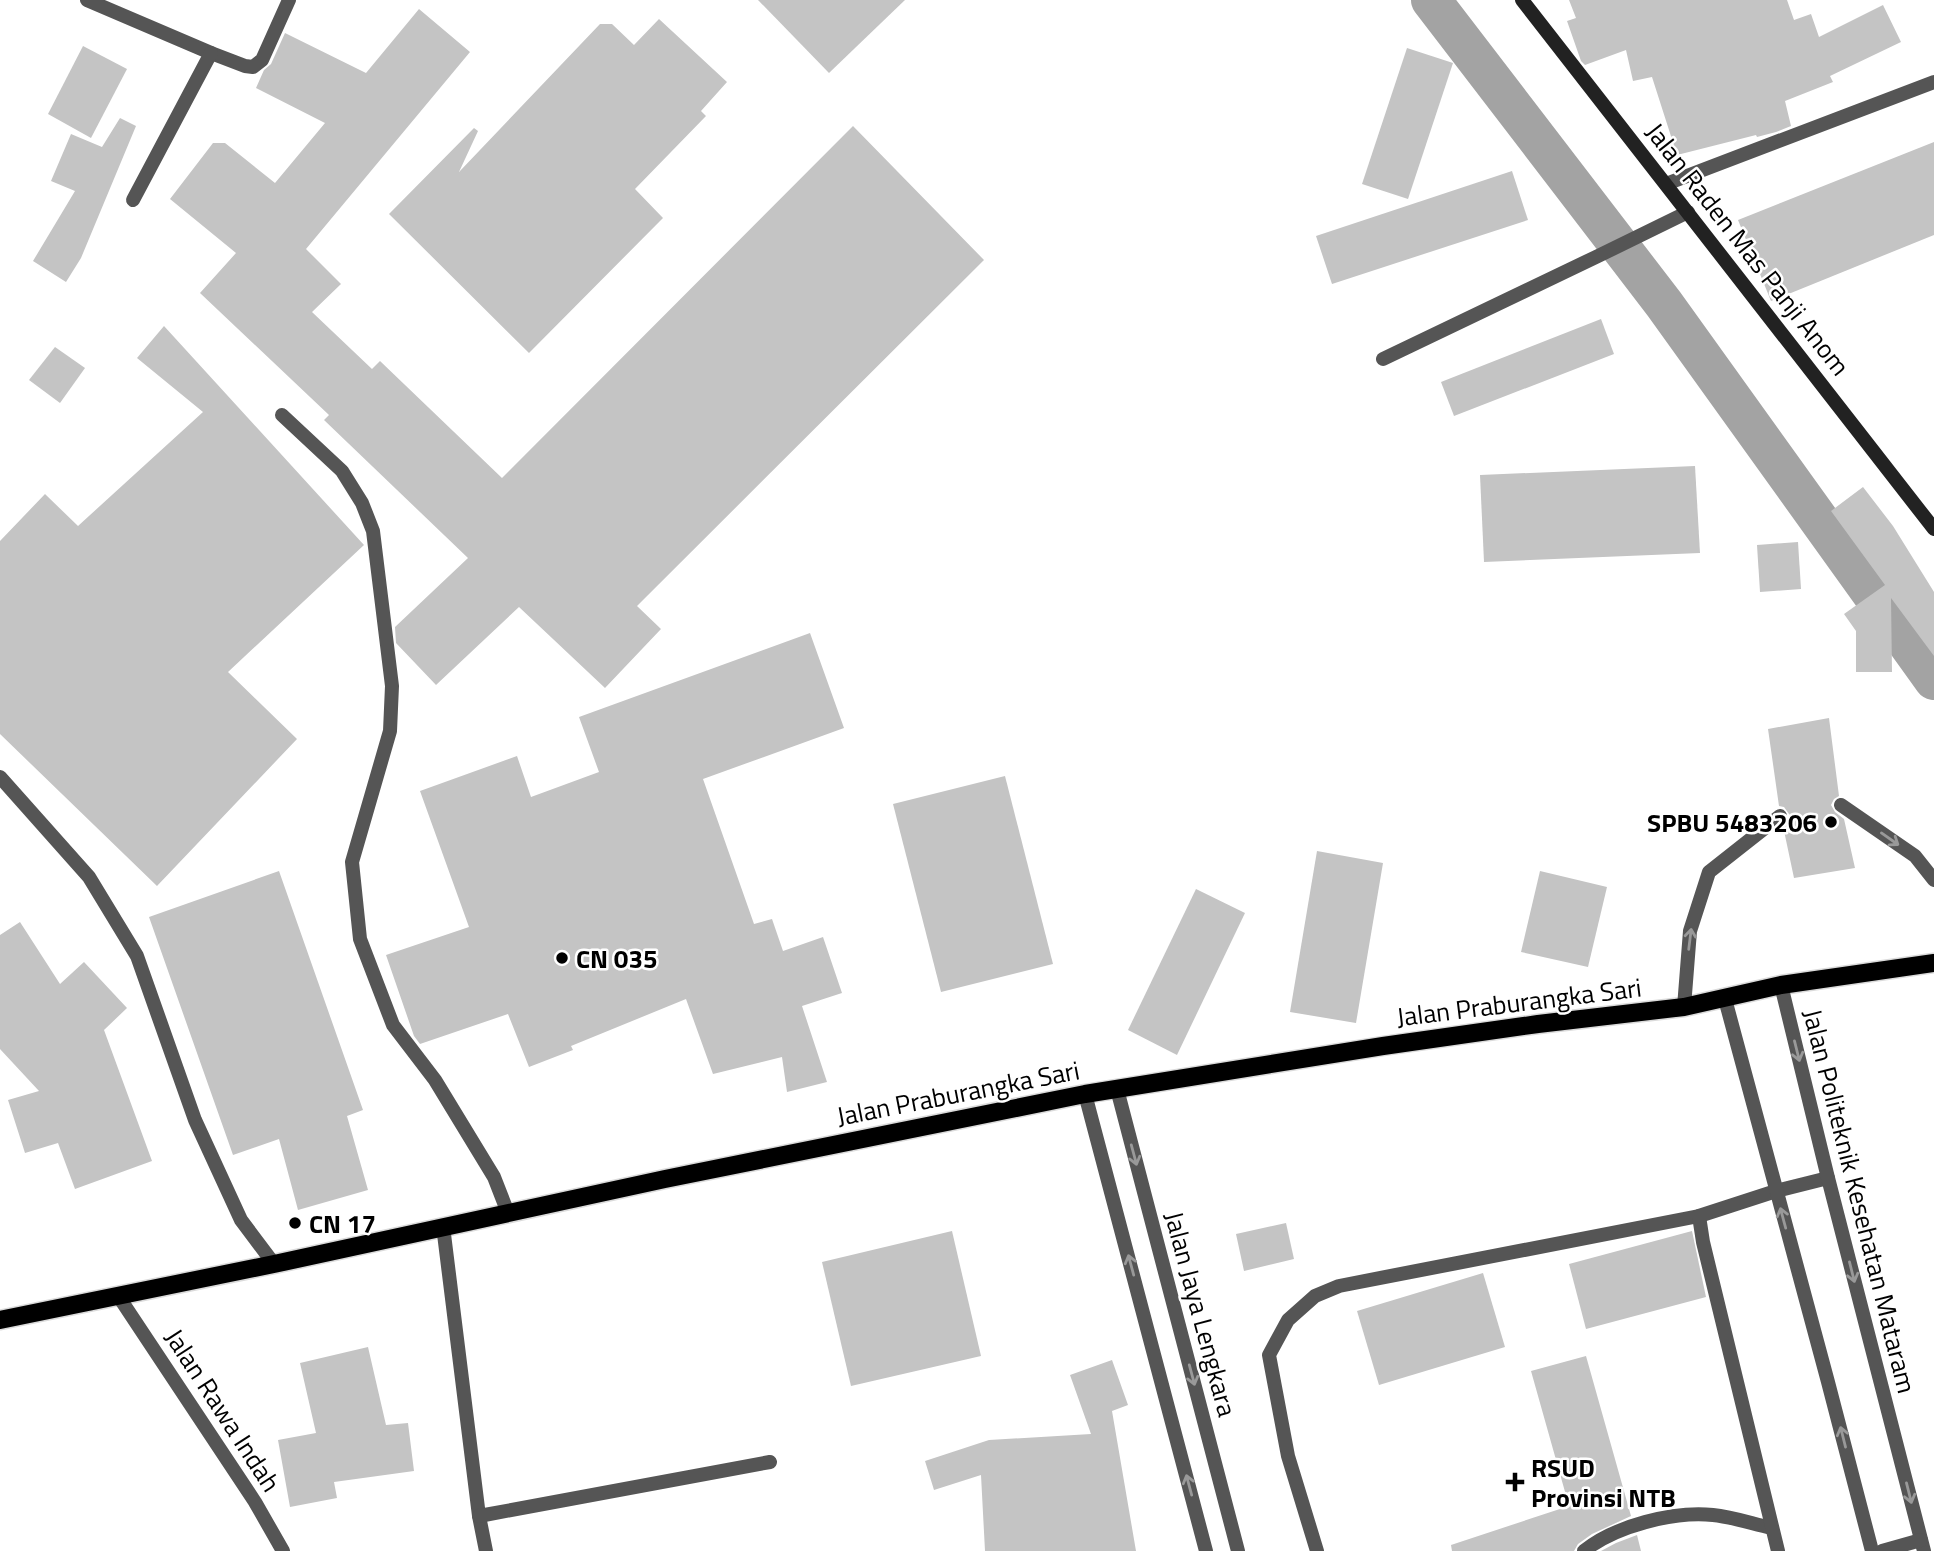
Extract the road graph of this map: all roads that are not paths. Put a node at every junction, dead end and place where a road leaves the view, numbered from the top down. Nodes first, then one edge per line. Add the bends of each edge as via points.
1 (87, 0) edge
2 (289, 0) edge
3 (1522, 0) edge
4 (211, 53) junction
5 (1934, 82) edge
6 (1666, 184) junction
7 (134, 200) dead end
8 (1688, 212) junction
9 (1382, 359) dead end
10 (282, 415) dead end
11 (1934, 529) edge
12 (0, 777) edge
13 (1841, 805) dead end
14 (1780, 816) dead end
15 (1934, 880) edge
16 (1934, 963) edge
17 (1781, 985) junction
18 (1725, 999) junction
19 (1684, 1007) junction
20 (1117, 1089) junction
21 (1086, 1094) junction
22 (1828, 1178) junction
23 (1776, 1191) junction
24 (508, 1213) junction
25 (1699, 1216) junction
26 (443, 1226) junction
27 (274, 1264) junction
28 (119, 1297) junction
29 (0, 1320) edge
30 (771, 1462) dead end
31 (479, 1516) junction
32 (1772, 1528) junction
33 (1922, 1545) edge
34 (283, 1551) edge
35 (486, 1551) edge
36 (1206, 1551) edge
37 (1238, 1551) edge
38 (1317, 1551) edge
39 (1584, 1551) edge
40 (1778, 1551) edge
41 (1872, 1551) edge
42 (1882, 1551) edge

1 - 4 street
2 - 4 street via 258,64 244,66
3 - 6 street, Jalan Raden Mas Panji Anom
4 - 7 street
5 - 6 street
6 - 8 street, Jalan Raden Mas Panji Anom
8 - 9 street
8 - 11 street, Jalan Raden Mas Panji Anom
10 - 24 street via 342,471 373,531 391,686 390,731 352,862 360,939 393,1026 435,1080 494,1177
12 - 27 street via 89,877 137,956 195,1120 240,1220
13 -> 15 street via 1915,856
19 -> 14 street via 1690,931 1709,872
16 - 17 main road, Jalan Praburangka Sari
17 - 18 main road, Jalan Praburangka Sari
17 -> 22 street, Jalan Politeknik Kesehatan Mataram
18 - 19 main road, Jalan Praburangka Sari
18 - 23 street
19 - 20 main road, Jalan Praburangka Sari via 1383,1046
20 - 21 main road, Jalan Praburangka Sari
20 -> 37 street, Jalan Jaya Lengkara
21 - 24 main road, Jalan Praburangka Sari
36 -> 21 street
22 - 23 street
22 -> 33 street, Jalan Politeknik Kesehatan Mataram
23 - 25 street
41 -> 23 street
24 - 26 main road, Jalan Praburangka Sari
25 - 32 street
25 - 38 street via 1339,1286 1315,1296 1288,1320 1269,1356 1288,1456
26 - 27 main road, Jalan Praburangka Sari
26 - 31 street
27 - 28 main road, Jalan Praburangka Sari
28 - 29 main road, Jalan Praburangka Sari
28 - 34 street, Jalan Rawa Indah
30 - 31 street
31 - 35 street
32 - 39 street via 1714,1515 1676,1515 1621,1530
32 - 40 street
33 - 42 street

